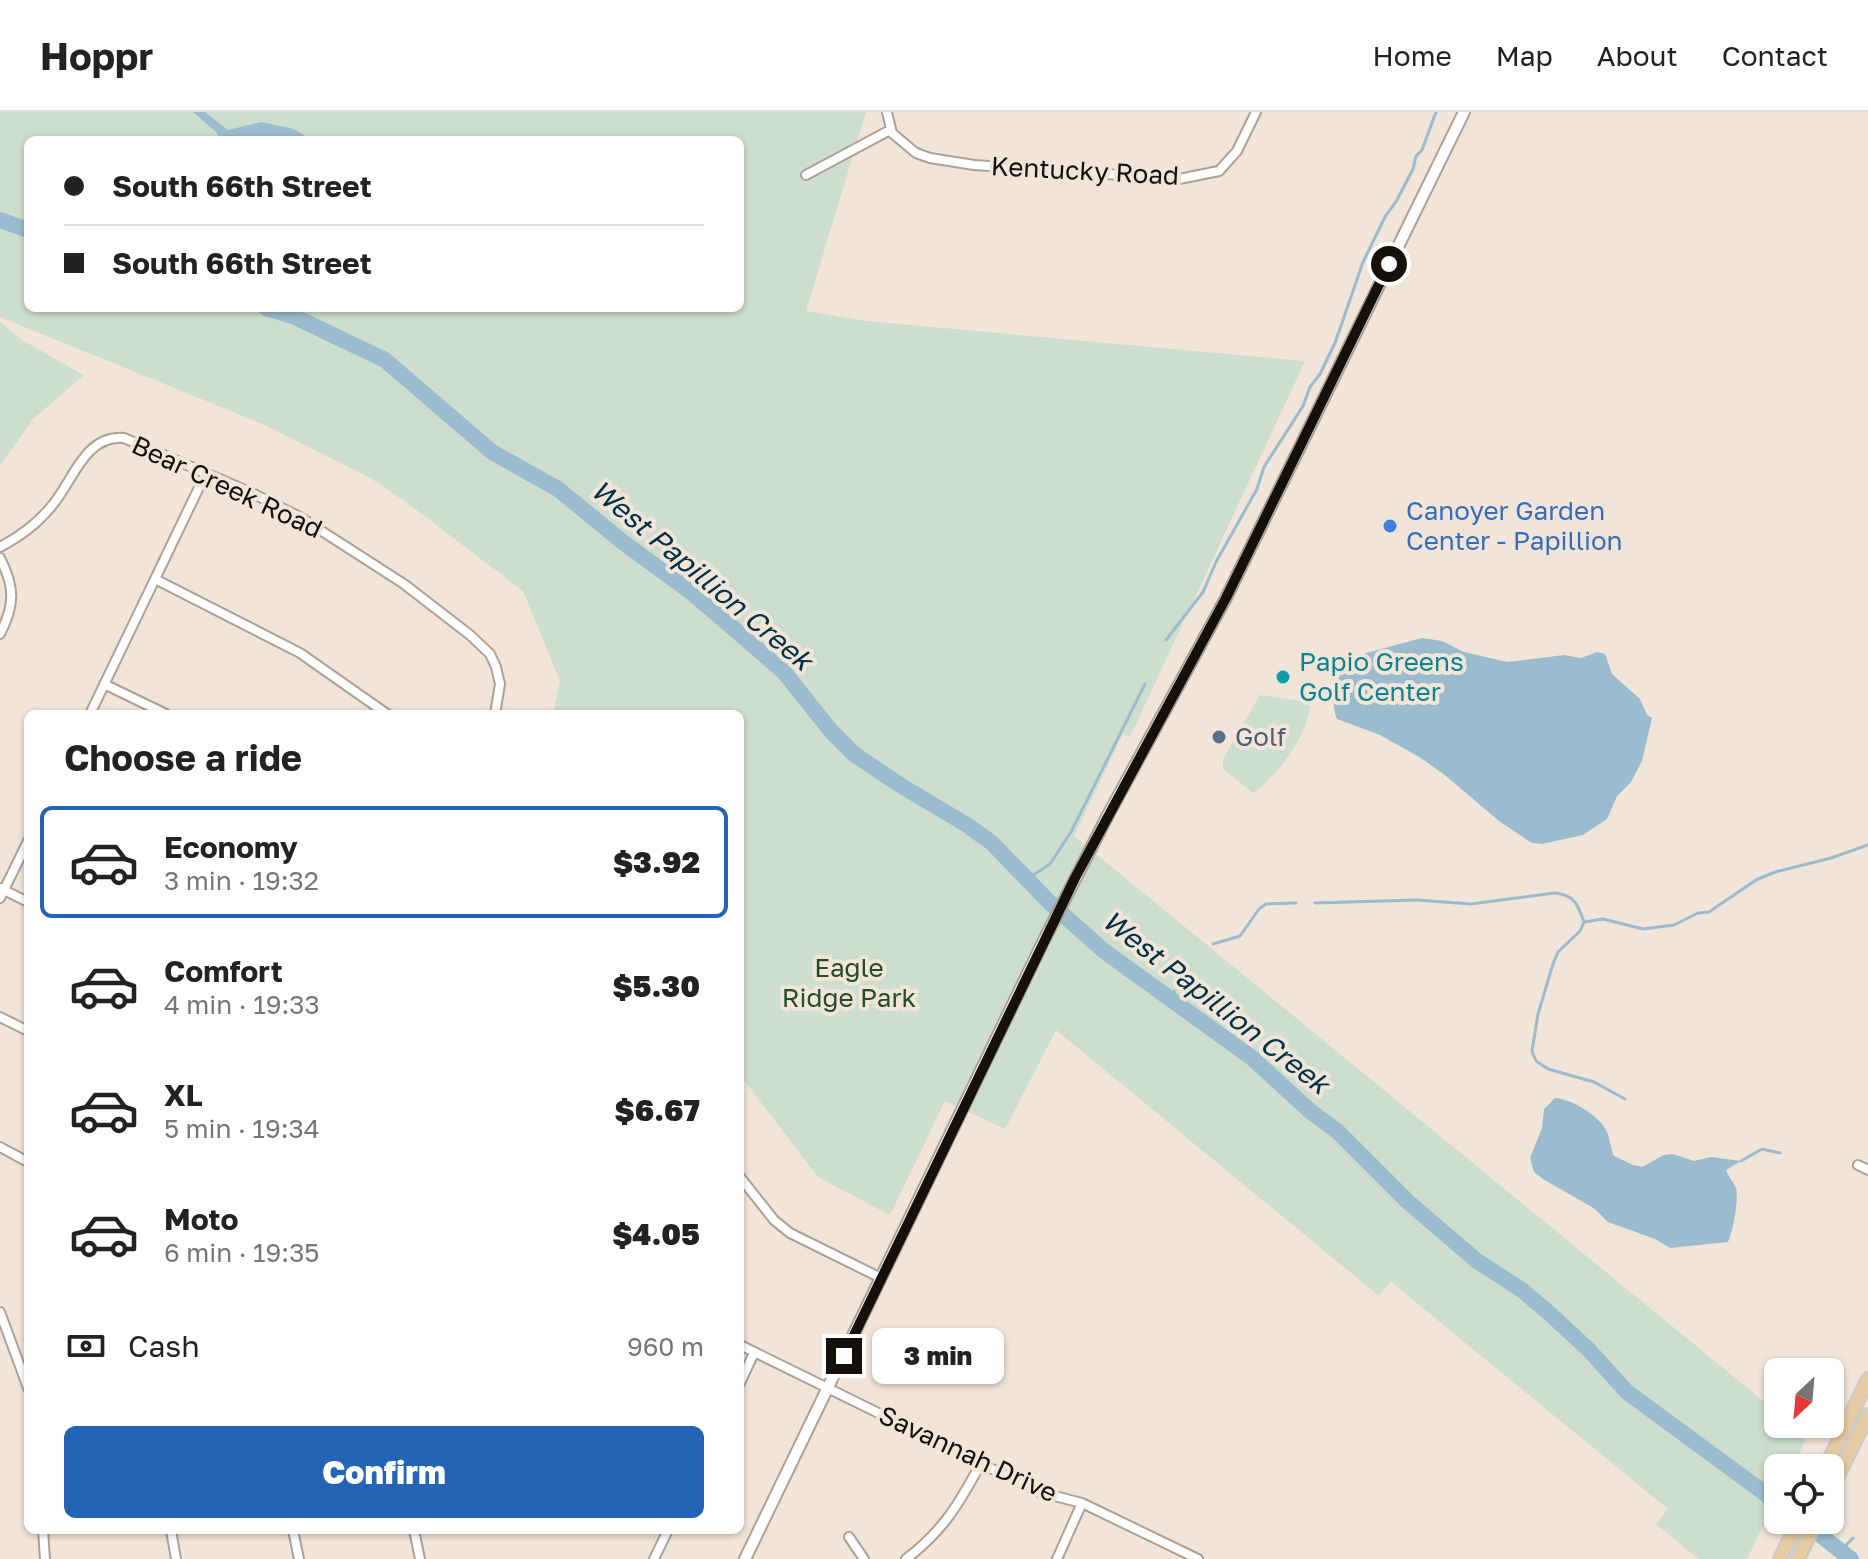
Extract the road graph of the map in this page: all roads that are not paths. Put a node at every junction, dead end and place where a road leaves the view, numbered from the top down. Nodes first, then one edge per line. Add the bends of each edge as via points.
1 (887, 112) edge
2 (1256, 112) edge
3 (1464, 112) edge
4 (890, 130) junction
5 (806, 175) dead end
6 (206, 473) junction
7 (0, 547) edge
8 (0, 558) edge
9 (155, 579) junction
10 (1, 632) edge
11 (104, 684) junction
12 (92, 710) edge
13 (158, 710) edge
14 (381, 710) edge
15 (496, 710) edge
16 (24, 849) edge
17 (1, 892) edge
18 (24, 901) edge
19 (0, 1017) edge
20 (24, 1029) edge
21 (0, 1147) edge
22 (24, 1160) edge
23 (1858, 1165) dead end
24 (1868, 1170) edge
25 (744, 1182) edge
26 (881, 1278) junction
27 (0, 1312) edge
28 (744, 1347) edge
29 (754, 1353) junction
30 (744, 1374) edge
31 (24, 1377) edge
32 (1868, 1379) edge
33 (828, 1389) junction
34 (1868, 1415) edge
35 (1832, 1454) edge
36 (981, 1463) junction
37 (1844, 1464) edge
38 (1082, 1503) junction
39 (43, 1534) edge
40 (172, 1534) edge
41 (294, 1534) edge
42 (415, 1534) edge
43 (666, 1534) edge
44 (1792, 1534) edge
45 (1810, 1534) edge
46 (849, 1537) dead end
47 (1183, 1556) edge
48 (45, 1559) edge
49 (176, 1559) edge
50 (299, 1559) edge
51 (420, 1559) edge
52 (654, 1559) edge
53 (745, 1559) edge
54 (864, 1559) edge
55 (906, 1559) edge
56 (1057, 1559) edge
57 (1198, 1559) edge
58 (1780, 1559) edge
59 (1798, 1559) edge

1 - 4 street
2 - 4 street, Kentucky Road via 1237,151 1219,171 1179,179 974,165 916,153
3 - 26 street via 1226,598 1075,878
4 - 5 street
6 - 7 street, Bear Creek Road via 124,438 104,439 90,450 52,507
6 - 9 street
6 - 15 street, Bear Creek Road via 300,517 355,550 470,635 496,667 500,684
8 - 10 street via 13,591
9 - 11 street
9 - 14 street via 300,653
11 - 12 street
11 - 13 street
16 - 17 street
17 - 18 street
19 - 20 street
21 - 22 street
23 - 24 street
25 - 26 street via 790,1233
26 - 33 street
27 - 31 street
28 - 29 street, Savannah Drive
29 - 30 street
29 - 33 street, Savannah Drive
32 - 35 main road
33 - 36 street, Savannah Drive
33 - 53 street
34 - 37 main road
36 - 38 street, Savannah Drive via 1039,1492
36 - 55 street via 949,1518
38 - 47 street, Savannah Drive
38 - 56 street
39 - 48 street
40 - 49 street
41 - 50 street
42 - 51 street
43 - 52 street
44 - 58 main road
45 - 59 main road
46 - 54 street
47 - 57 street, Savannah Drive

